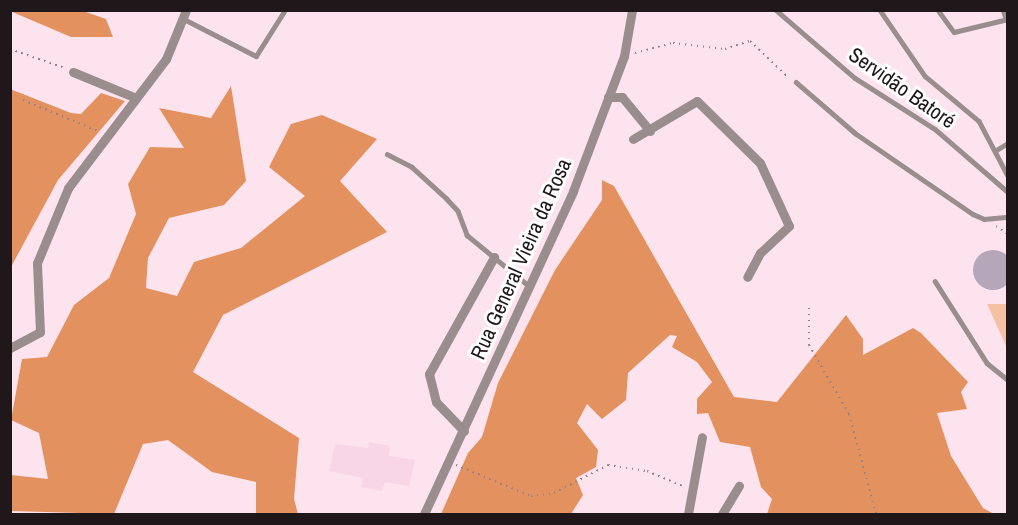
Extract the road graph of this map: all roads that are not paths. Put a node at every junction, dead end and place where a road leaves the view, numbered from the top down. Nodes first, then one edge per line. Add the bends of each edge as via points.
1 (285, 10) edge
2 (776, 10) edge
3 (880, 10) edge
4 (938, 10) edge
5 (1005, 10) edge
6 (633, 11) edge
7 (185, 15) edge
8 (1008, 19) edge
9 (73, 72) road end
10 (796, 82) road end
11 (608, 97) junction
12 (136, 98) junction
13 (650, 131) junction
14 (633, 139) dead end
15 (1008, 143) edge
16 (995, 151) junction
17 (387, 154) dead end
18 (1008, 176) edge
19 (1008, 192) edge
20 (1008, 217) edge
21 (494, 257) junction
22 (747, 277) dead end
23 (935, 281) dead end
24 (529, 286) junction
25 (10, 348) edge
26 (1008, 380) edge
27 (464, 431) junction
28 (702, 437) dead end
29 (739, 486) dead end
30 (424, 514) edge
31 (688, 514) edge
32 (722, 514) edge

1 - 7 lane via 256,56
2 - 19 lane, Servidão Batoré via 855,78 935,129
3 - 16 lane via 925,76 970,110
4 - 8 lane via 954,32
5 - 8 street
6 - 11 street, Rua General Vieira da Rosa via 624,56
7 - 12 street via 166,59
9 - 12 street
10 - 20 lane via 855,133 973,214 994,220
11 - 13 street via 622,98
11 - 24 street, Rua General Vieira da Rosa via 573,191
12 - 25 street via 72,182 42,244 37,263 40,332
13 - 14 street
13 - 22 street via 697,101 760,163 789,226 760,253
15 - 16 lane
16 - 18 lane
17 - 21 lane via 412,167 447,200 458,211 467,235
21 - 24 lane
21 - 27 street via 429,374 436,402
23 - 26 lane via 987,363
24 - 27 street, Rua General Vieira da Rosa
27 - 30 street, Rua General Vieira da Rosa
28 - 31 street via 696,492
29 - 32 street

